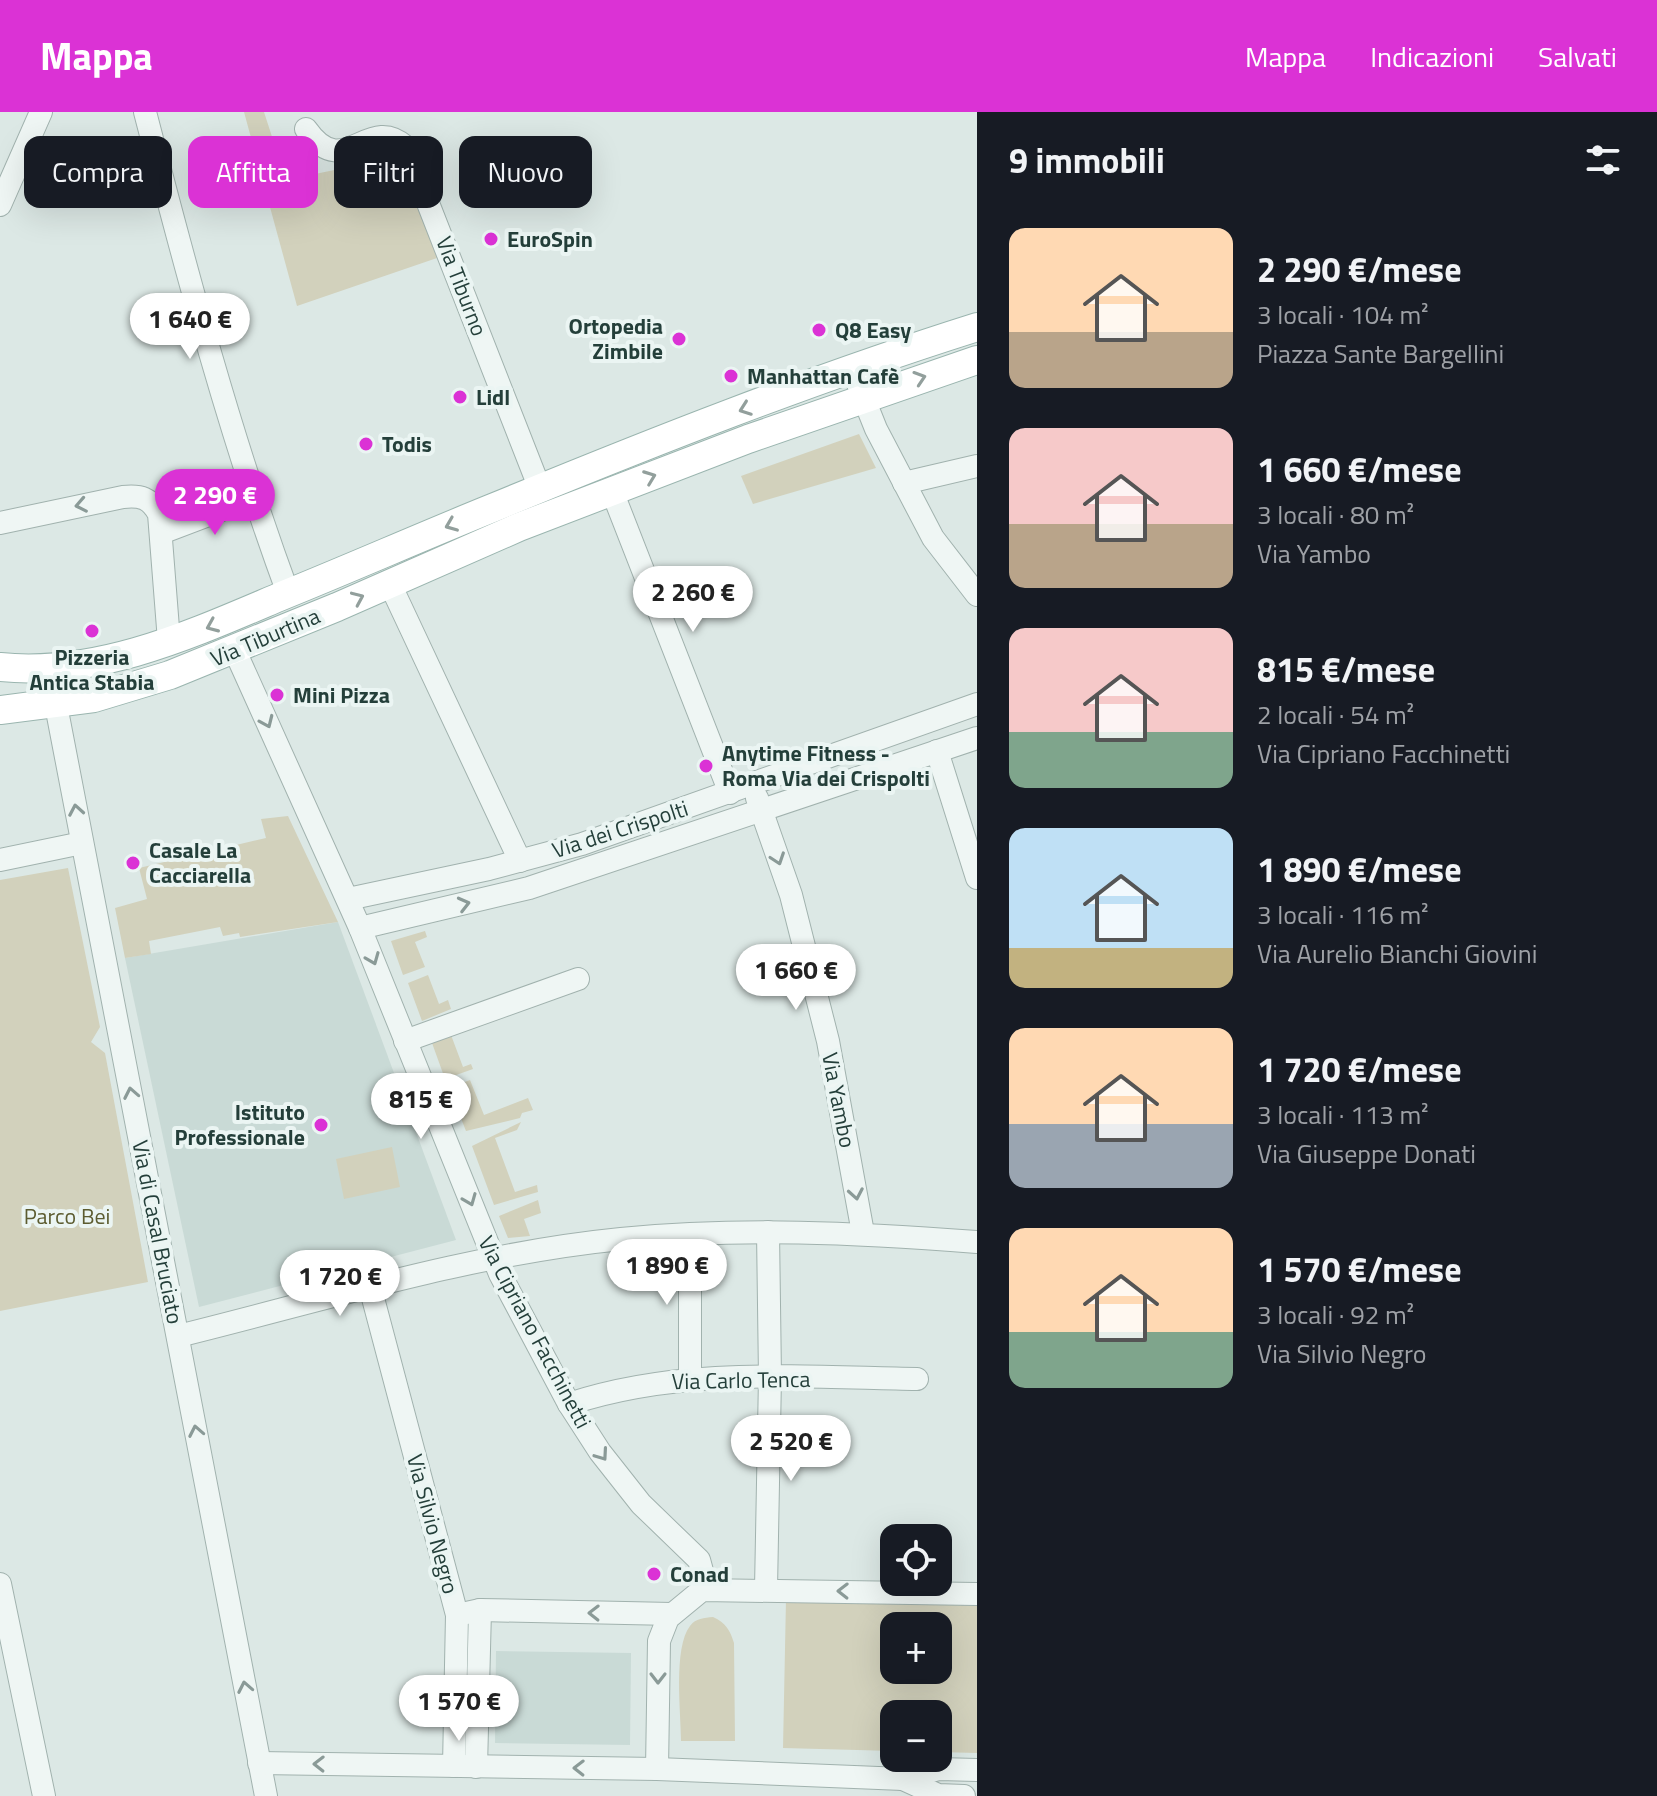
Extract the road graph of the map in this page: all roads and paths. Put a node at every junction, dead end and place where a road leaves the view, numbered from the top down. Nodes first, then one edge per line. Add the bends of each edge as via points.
1 (41, 112) edge
2 (145, 112) edge
3 (306, 129) dead end
4 (0, 205) edge
5 (977, 327) edge
6 (977, 360) edge
7 (852, 369) junction
8 (864, 397) junction
9 (977, 466) edge
10 (904, 483) junction
11 (540, 489) junction
12 (612, 491) junction
13 (253, 498) junction
14 (513, 514) junction
15 (0, 523) edge
16 (161, 533) junction
17 (390, 584) junction
18 (288, 593) junction
19 (977, 595) edge
20 (169, 641) junction
21 (235, 651) junction
22 (130, 653) junction
23 (0, 667) edge
24 (49, 669) junction
25 (138, 686) junction
26 (977, 704) edge
27 (56, 705) junction
28 (0, 710) edge
29 (977, 738) edge
30 (937, 751) junction
31 (753, 785) junction
32 (730, 793) junction
33 (762, 811) junction
34 (82, 843) junction
35 (0, 860) edge
36 (520, 861) junction
37 (977, 878) edge
38 (348, 899) junction
39 (360, 928) junction
40 (578, 979) dead end
41 (405, 1041) junction
42 (768, 1232) junction
43 (863, 1233) junction
44 (690, 1235) junction
45 (977, 1242) edge
46 (493, 1259) junction
47 (370, 1287) junction
48 (178, 1336) junction
49 (770, 1377) junction
50 (690, 1378) junction
51 (917, 1379) dead end
52 (569, 1404) junction
53 (0, 1584) edge
54 (766, 1589) junction
55 (702, 1590) junction
56 (977, 1594) edge
57 (480, 1610) junction
58 (672, 1614) junction
59 (457, 1615) junction
60 (259, 1763) junction
61 (465, 1766) junction
62 (657, 1769) junction
63 (977, 1770) edge
64 (902, 1787) edge
65 (44, 1796) edge
66 (266, 1796) edge
67 (964, 1796) edge

1 - 4 street
2 - 13 street
3 - 11 street, Via Tiburno via 332,151 381,135 406,147
5 - 7 main road, Via Tiburtina
8 -> 6 main road, Via Tiburtina
7 - 8 street
7 -> 11 main road, Via Tiburtina
8 - 10 street
12 -> 8 main road, Via Tiburtina
9 - 10 street
10 - 19 street via 938,546
11 - 14 main road, Via Tiburtina
12 - 14 main road, Via Tiburtina
12 - 32 street
13 - 16 street
13 - 18 street
14 - 17 main road, Via Tiburtina
14 -> 18 main road, Via Tiburtina
16 -> 15 street via 156,509 141,496
16 - 20 street
21 -> 17 main road, Via Tiburtina
17 - 36 street
18 -> 20 main road, Via Tiburtina
20 - 22 main road, Via Tiburtina
21 - 25 main road, Via Tiburtina
21 -> 38 street, Via Cipriano Facchinetti
22 - 24 main road, Via Tiburtina
22 - 25 street
23 - 24 main road, Via Tiburtina
24 - 27 street, Via di Casal Bruciato
25 - 27 main road, Via Tiburtina
26 - 31 street, Via dei Crispolti
27 - 28 main road, Via Tiburtina
34 -> 27 street, Via di Casal Bruciato
29 - 30 street, Via dei Crispolti
30 - 33 street, Via dei Crispolti
30 - 37 street
31 - 32 street, Via dei Crispolti
31 - 33 street, Via Yambo
32 - 36 street, Via dei Crispolti
39 -> 33 street, Via dei Crispolti via 529,888
33 -> 43 street, Via Yambo via 791,895 828,1041
34 - 35 street
48 -> 34 street, Via di Casal Bruciato
36 - 38 street, Via dei Crispolti
38 - 39 street, Via Cipriano Facchinetti
39 -> 41 street, Via Cipriano Facchinetti
40 - 41 street
41 -> 46 street, Via Cipriano Facchinetti
42 - 43 street
42 - 44 street
42 - 49 street
43 - 45 street
44 - 46 street via 620,1239
44 - 50 street
46 - 47 street
46 - 52 street, Via Cipriano Facchinetti
47 - 48 street
47 - 59 street, Via Silvio Negro
60 -> 48 street, Via di Casal Bruciato
49 - 50 street, Via Carlo Tenca
49 - 51 street, Via Carlo Tenca
49 - 54 street
50 - 52 street, Via Carlo Tenca via 633,1386
52 -> 55 street, Via Cipriano Facchinetti via 623,1483 699,1560
53 - 65 street
54 - 55 street
56 -> 54 street
55 - 58 street
58 -> 57 street
57 - 59 street
57 - 61 street, Via Silvio Negro
58 -> 62 street via 662,1628 658,1652
59 - 61 street, Via Silvio Negro
61 -> 60 street
60 - 66 street, Via di Casal Bruciato
62 -> 61 street
62 - 64 street
63 - 64 street via 939,1769
64 - 67 street

